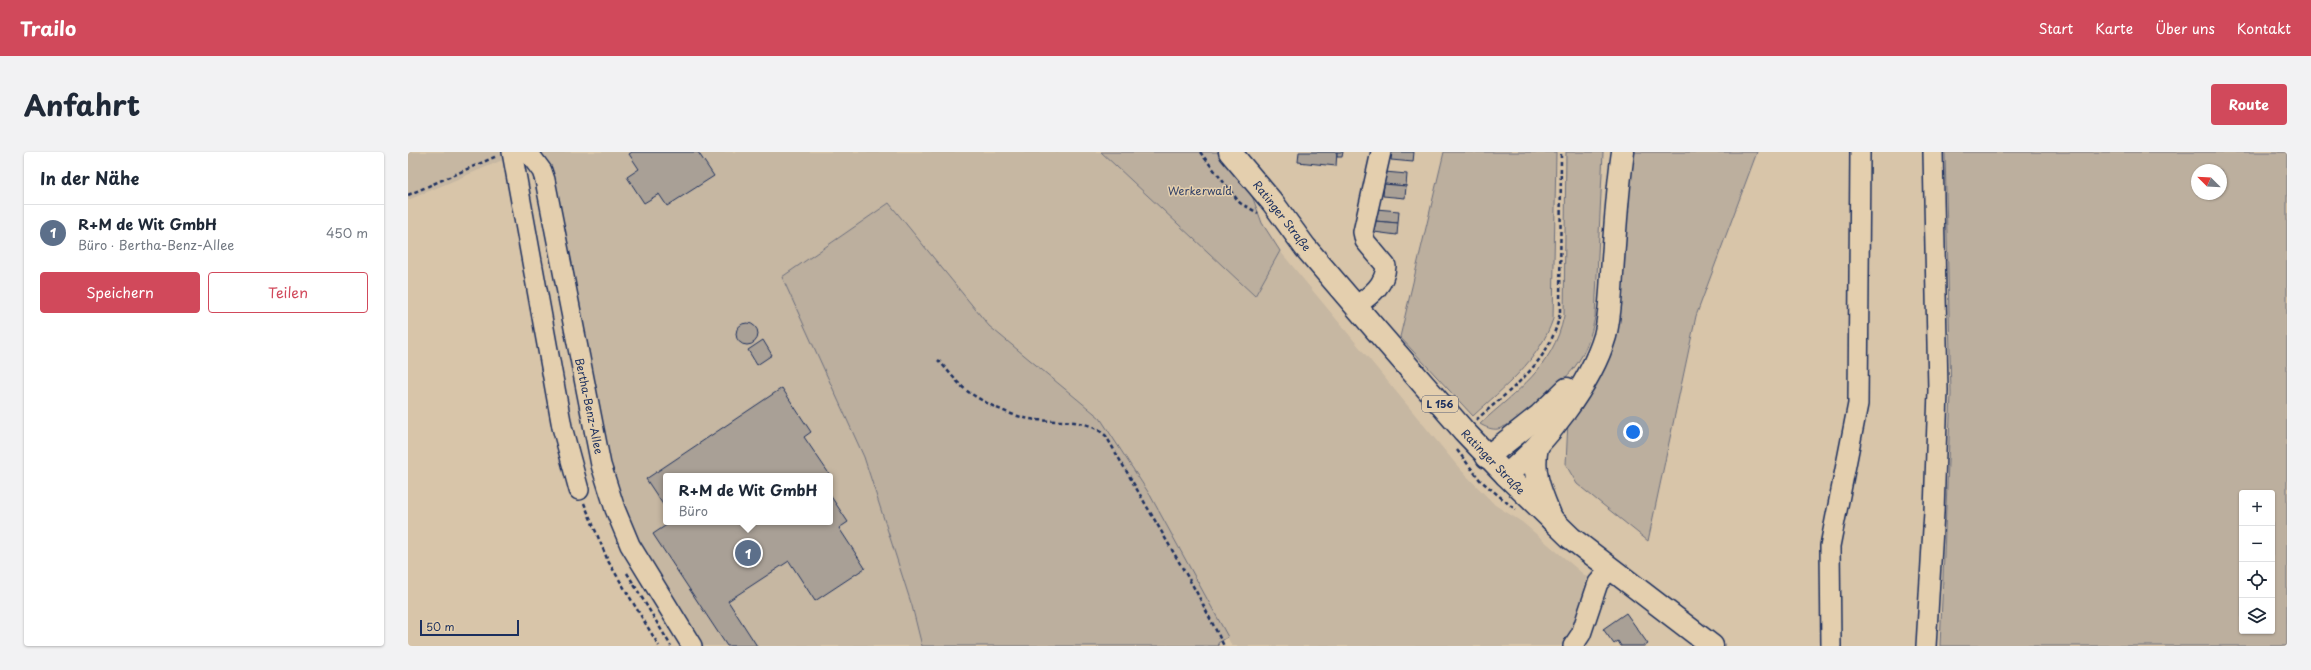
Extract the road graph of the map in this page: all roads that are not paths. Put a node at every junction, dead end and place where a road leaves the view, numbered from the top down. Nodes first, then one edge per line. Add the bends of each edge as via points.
1 (528, 152) edge
2 (1230, 152) edge
3 (1381, 152) edge
4 (1615, 152) edge
5 (1623, 152) edge
6 (1860, 152) edge
7 (1933, 152) edge
8 (506, 154) edge
9 (1356, 306) junction
10 (1537, 447) junction
11 (1488, 456) junction
12 (1506, 476) junction
13 (579, 490) road end
14 (1552, 520) junction
15 (1604, 575) junction
16 (692, 646) edge
17 (1572, 646) edge
18 (1712, 646) edge
19 (1831, 646) edge
20 (1926, 646) edge

1 - 16 street, Bertha-Benz-Allee via 545,180 592,430 615,509 644,570
2 - 9 main road, Ratinger Straße / L 156 via 1273,203 1305,247
3 - 9 street via 1363,232 1365,241 1386,266 1385,274 1372,294
4 - 11 main road via 1601,319 1591,355 1580,374 1561,396
5 - 10 main road via 1605,335 1597,359 1583,385
6 - 19 street via 1858,404 1830,546
7 - 20 street via 1938,390
8 - 13 street via 562,427
9 - 11 main road, Ratinger Straße / L 156
10 - 12 main road
10 - 14 main road via 1535,478
11 - 12 main road, Ratinger Straße / L 156
12 - 14 main road, Ratinger Straße / L 156
14 - 15 main road, Ratinger Straße / L 156
15 - 17 street via 1581,634
15 - 18 main road, Ratinger Straße / L 156

